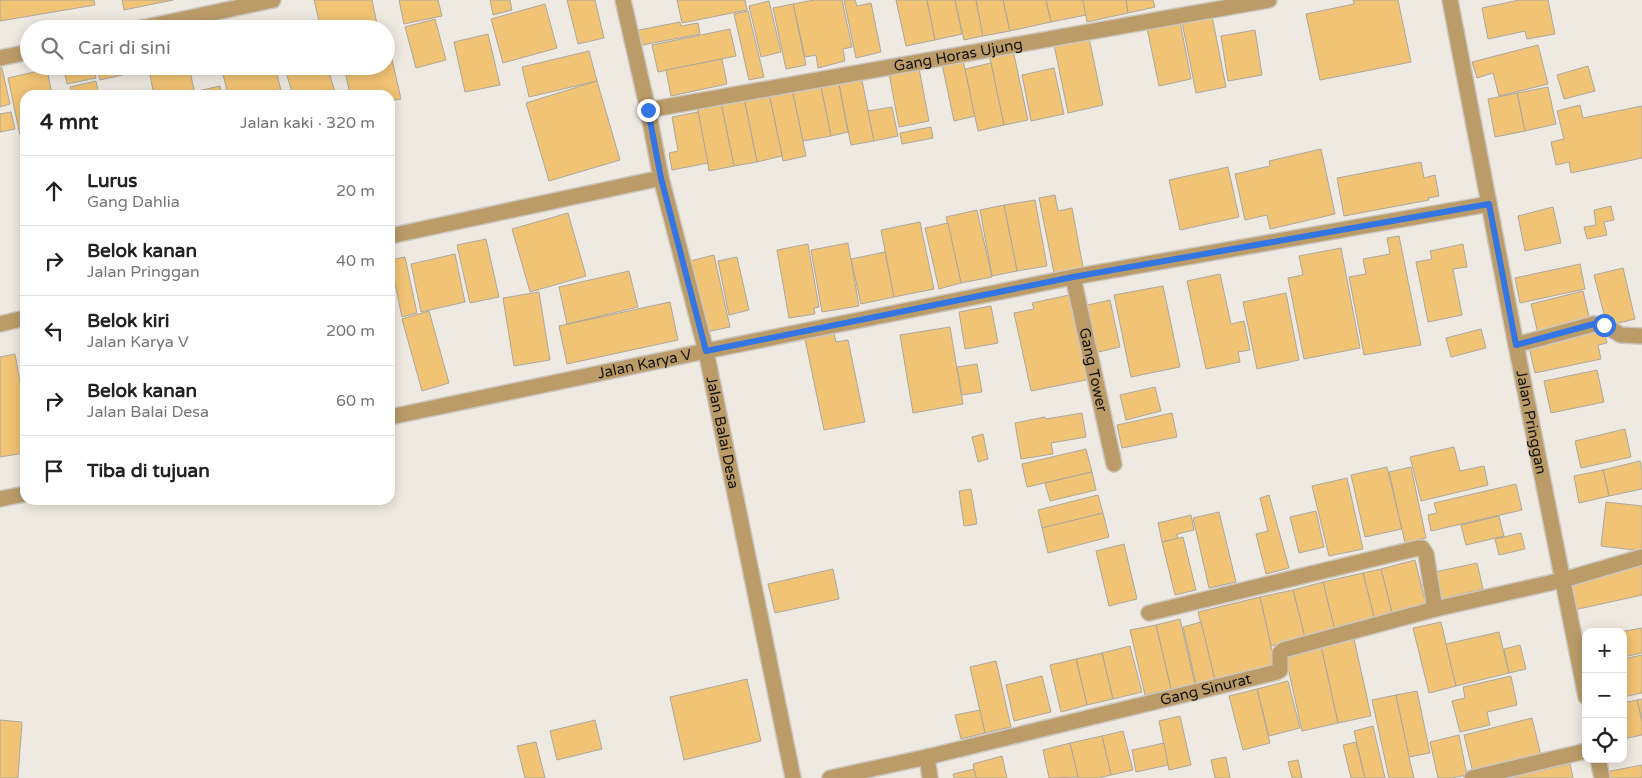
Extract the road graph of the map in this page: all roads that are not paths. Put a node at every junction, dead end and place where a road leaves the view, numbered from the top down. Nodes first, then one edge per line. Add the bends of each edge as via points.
1 (273, 0) edge
2 (623, 0) edge
3 (1268, 0) edge
4 (1450, 0) edge
5 (179, 20) edge
6 (20, 54) edge
7 (0, 58) edge
8 (648, 110) junction
9 (661, 178) junction
10 (1489, 204) junction
11 (395, 235) edge
12 (1073, 277) junction
13 (20, 319) edge
14 (0, 324) edge
15 (1642, 336) edge
16 (1516, 345) junction
17 (706, 351) junction
18 (395, 416) edge
19 (1114, 464) dead end
20 (20, 495) edge
21 (0, 499) edge
22 (1642, 557) edge
23 (1563, 580) junction
24 (1435, 609) junction
25 (1149, 613) dead end
26 (1582, 676) edge
27 (1582, 752) edge
28 (927, 757) junction
29 (1599, 763) edge
30 (793, 778) edge
31 (830, 778) edge
32 (930, 778) edge
33 (1472, 778) edge
34 (1602, 778) edge

1 - 5 street
2 - 8 street, Jalan Balai Desa
3 - 8 street, Gang Horas Ujung
4 - 10 street, Jalan Pringgan
6 - 7 street
8 - 9 street, Jalan Balai Desa
9 - 11 street
9 - 17 street, Jalan Balai Desa
10 - 12 street, Jalan Karya V
10 - 16 street, Jalan Pringgan
12 - 17 street, Jalan Karya V
12 - 19 street, Gang Tower
13 - 14 street
15 - 16 street via 1621,335 1604,325 1594,324
16 - 23 street, Jalan Pringgan
17 - 18 street, Jalan Karya V
17 - 30 street, Jalan Balai Desa
20 - 21 street
22 - 23 street, Gang Sinurat
23 - 24 street, Gang Sinurat
23 - 26 street, Jalan Pringgan
24 - 25 street via 1426,554 1418,548
24 - 28 street, Gang Sinurat via 1283,650 1277,672
27 - 33 street
28 - 31 street, Gang Sinurat
28 - 32 street
29 - 34 street

